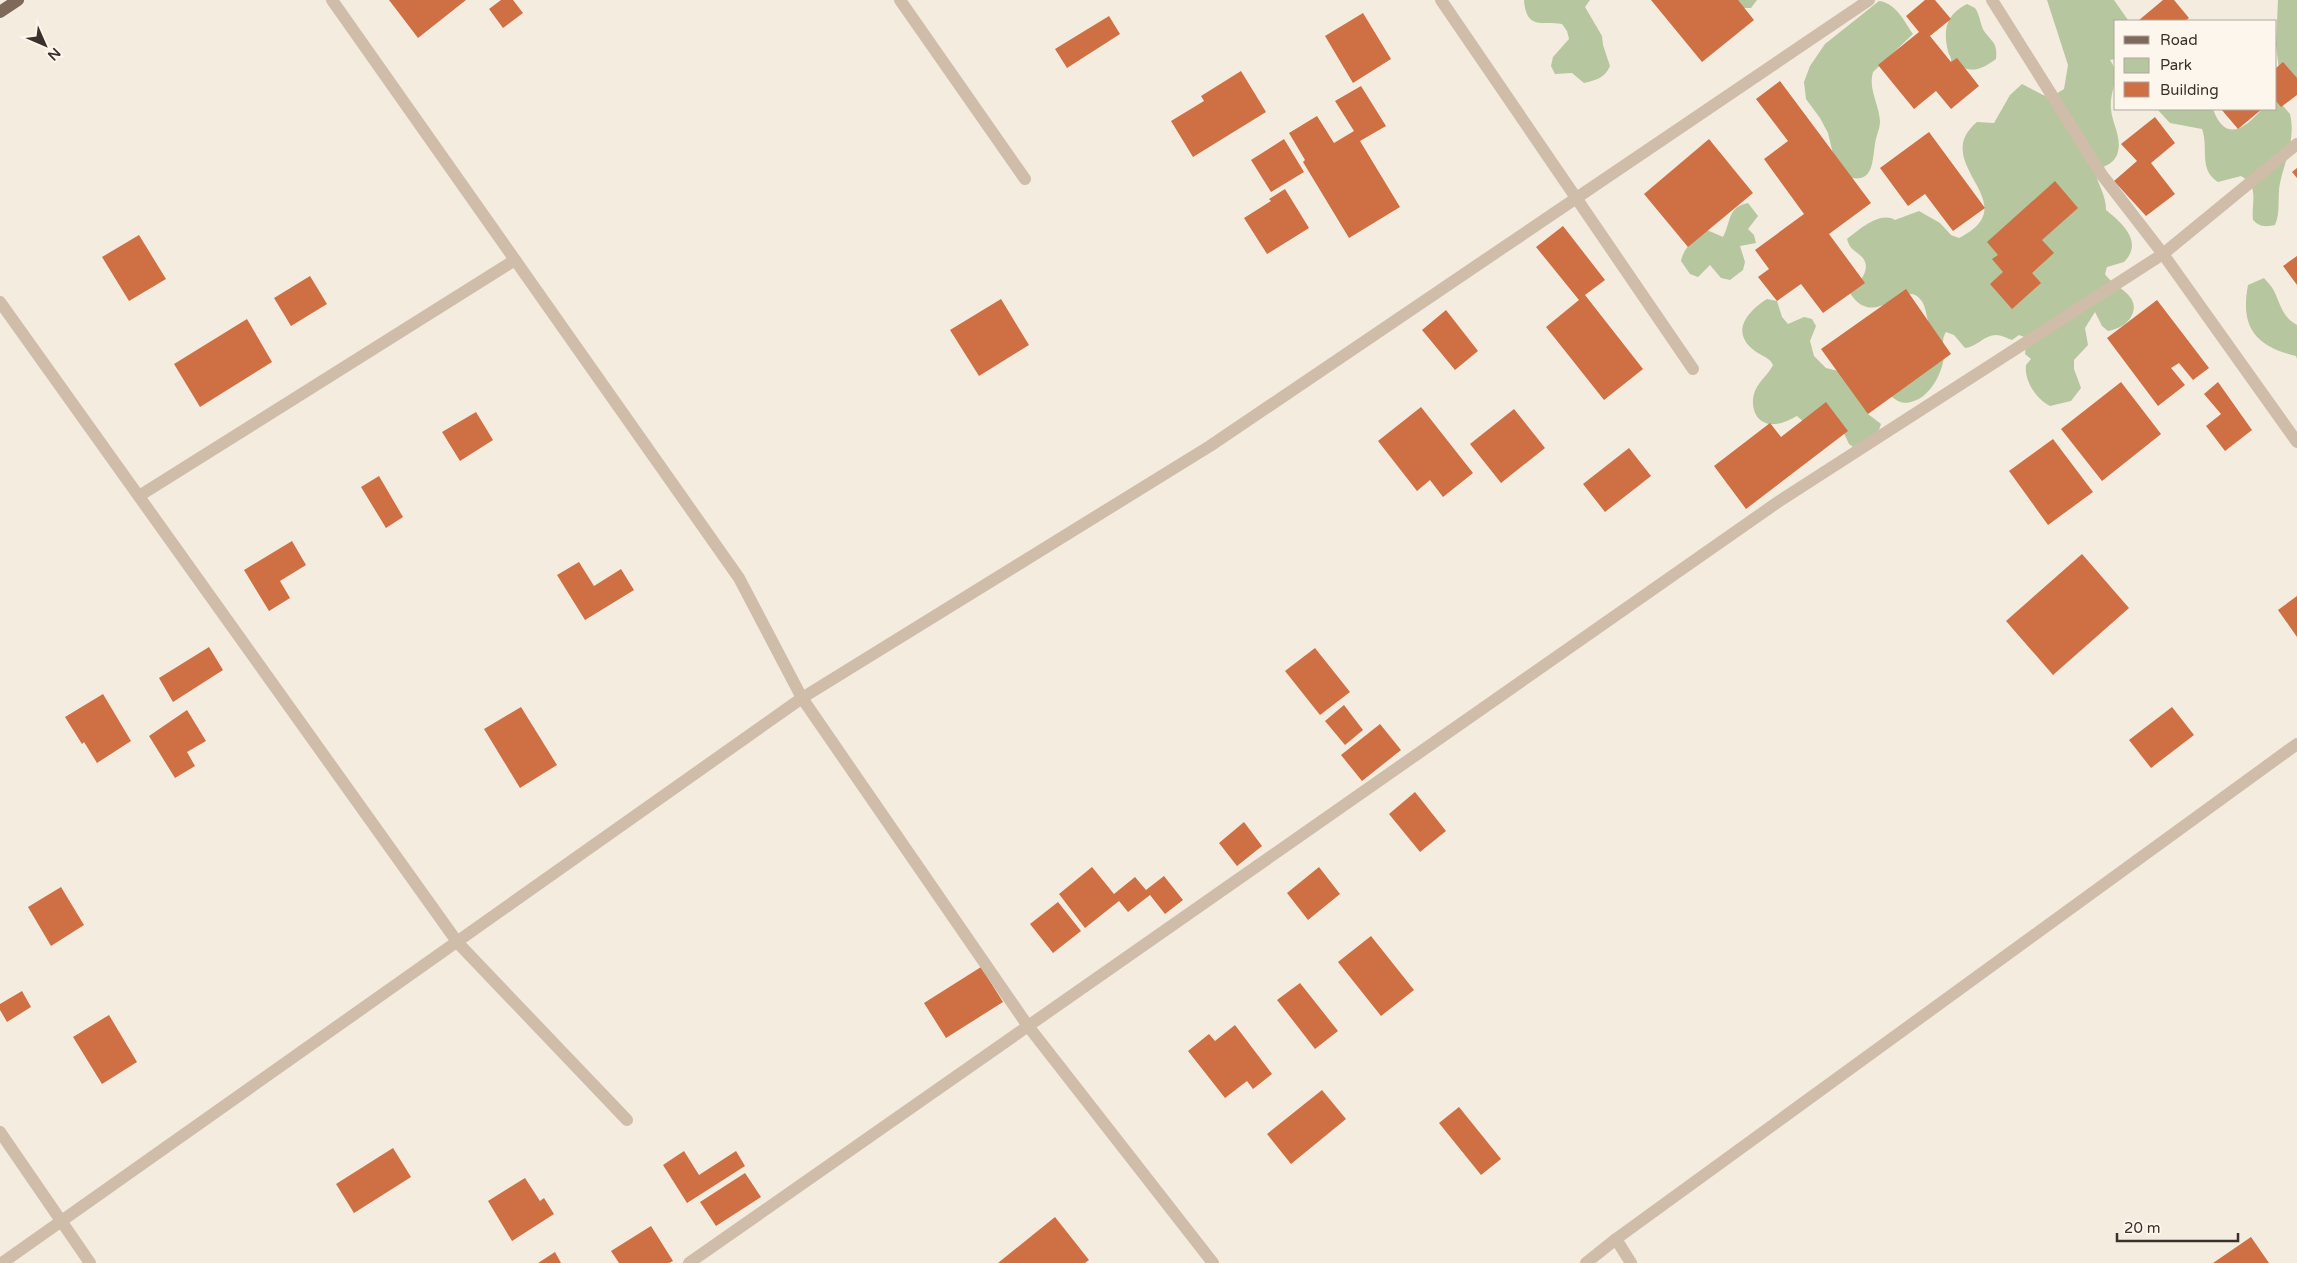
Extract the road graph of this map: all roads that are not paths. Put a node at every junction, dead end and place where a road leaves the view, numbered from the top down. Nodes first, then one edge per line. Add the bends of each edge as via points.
1 (18, 0) edge
2 (332, 0) edge
3 (900, 0) edge
4 (1441, 0) edge
5 (1869, 0) edge
6 (1992, 0) edge
7 (0, 12) edge
8 (2297, 144) edge
9 (1025, 179) dead end
10 (1575, 198) junction
11 (2163, 254) junction
12 (515, 260) junction
13 (0, 302) edge
14 (1693, 369) dead end
15 (2297, 442) edge
16 (140, 496) junction
17 (802, 698) junction
18 (2297, 744) edge
19 (458, 943) junction
20 (1028, 1026) junction
21 (627, 1120) dead end
22 (0, 1132) edge
23 (62, 1222) junction
24 (1616, 1239) junction
25 (2, 1263) edge
26 (90, 1263) edge
27 (689, 1263) edge
28 (1213, 1263) edge
29 (1586, 1263) edge
30 (1632, 1263) edge

1 - 7 main road
2 - 12 street
3 - 9 street
4 - 10 street
5 - 10 street
6 - 11 street via 2102,175
8 - 11 street
10 - 14 street
10 - 17 street via 1210,446
11 - 15 street
11 - 20 street via 1778,502
12 - 16 street
12 - 17 street via 739,578
13 - 16 street
16 - 19 street
17 - 19 street
17 - 20 street
18 - 24 street
19 - 21 street
19 - 23 street
20 - 27 street
20 - 28 street
22 - 23 street
23 - 25 street
23 - 26 street
24 - 29 street
24 - 30 street

